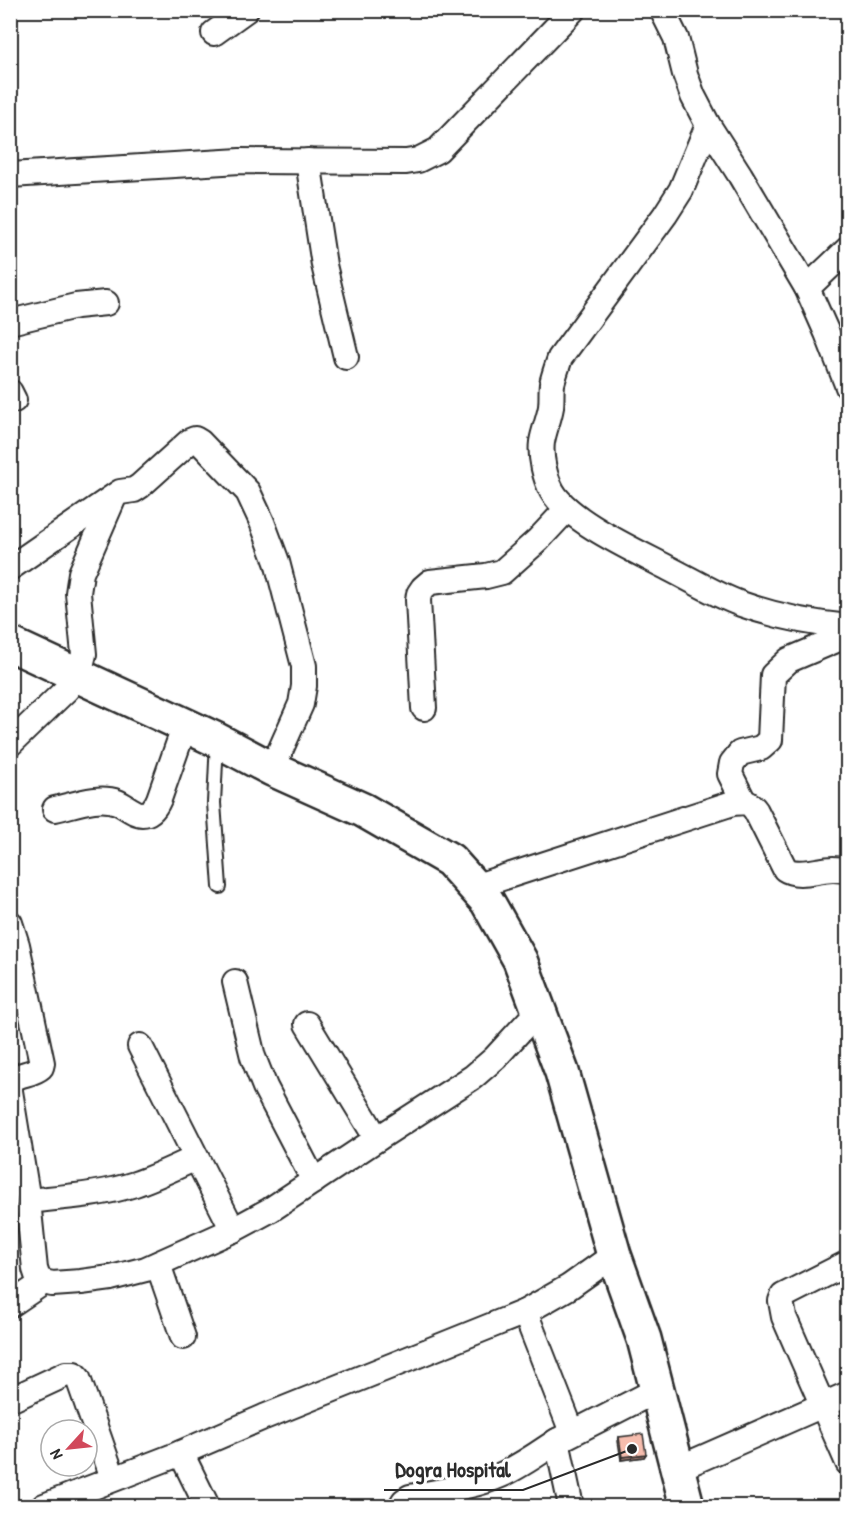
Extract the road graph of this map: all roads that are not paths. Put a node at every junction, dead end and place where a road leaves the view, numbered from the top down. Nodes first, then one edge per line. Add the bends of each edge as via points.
1 (246, 10) edge
2 (573, 10) edge
3 (662, 10) edge
4 (213, 33) dead end
5 (708, 125) junction
6 (308, 161) junction
7 (10, 175) edge
8 (848, 249) edge
9 (807, 288) junction
10 (106, 303) dead end
11 (10, 322) edge
12 (346, 357) dead end
13 (848, 387) edge
14 (114, 497) junction
15 (567, 509) junction
16 (10, 568) edge
17 (848, 627) edge
18 (848, 635) edge
19 (10, 644) edge
20 (76, 676) junction
21 (424, 708) dead end
22 (185, 725) junction
23 (217, 740) junction
24 (10, 744) edge
25 (272, 769) junction
26 (744, 802) junction
27 (55, 808) dead end
28 (848, 870) edge
29 (220, 886) dead end
30 (474, 887) junction
31 (10, 923) edge
32 (235, 982) dead end
33 (539, 1010) junction
34 (307, 1024) dead end
35 (140, 1046) dead end
36 (10, 1081) edge
37 (10, 1091) edge
38 (377, 1139) junction
39 (196, 1158) junction
40 (314, 1181) junction
41 (28, 1201) junction
42 (233, 1230) junction
43 (614, 1255) junction
44 (848, 1263) edge
45 (158, 1264) junction
46 (44, 1282) junction
47 (10, 1305) edge
48 (525, 1312) junction
49 (183, 1337) dead end
50 (657, 1390) junction
51 (848, 1394) edge
52 (10, 1400) edge
53 (823, 1405) junction
54 (565, 1437) junction
55 (181, 1453) junction
56 (848, 1463) edge
57 (677, 1469) junction
58 (113, 1478) junction
59 (44, 1506) edge
60 (207, 1506) edge
61 (401, 1506) edge
62 (571, 1506) edge
63 (687, 1506) edge

1 - 4 street
2 - 6 street via 428,156 406,162
3 - 5 street via 676,38 693,96
5 - 9 street
5 - 15 street via 681,190 560,358 542,458 552,491
6 - 7 street via 186,163
6 - 12 street via 324,265
8 - 9 street
9 - 13 street
10 - 11 street
14 - 16 street
14 - 20 street via 81,573 78,593 84,654
14 - 25 street via 140,486 193,439 248,492 277,562 304,666 301,704
15 - 17 street via 597,530 739,604 802,622
15 - 21 street via 502,572 430,582 423,588 418,600
18 - 26 street via 789,660 773,675 770,740 761,748 740,753 732,763 730,774
19 - 20 main road
20 - 22 main road
20 - 24 street
22 - 23 main road
22 - 27 street via 159,799 148,813 140,815 116,802 103,800
23 - 25 main road
23 - 29 lane via 214,803
25 - 30 main road via 363,810 450,860
26 - 28 street via 756,811 785,869 798,873
26 - 30 street
30 - 33 main road via 487,901 520,960
31 - 36 street via 42,1063 38,1070
32 - 40 street via 253,1057
33 - 38 street via 473,1077
33 - 43 main road via 562,1072
34 - 38 street
35 - 39 street
37 - 41 street
38 - 40 street
39 - 41 street via 120,1188
39 - 42 street
40 - 42 street
41 - 46 street via 35,1269
42 - 45 street
43 - 48 street
43 - 50 main road via 644,1339
44 - 53 street via 783,1296 781,1301 784,1317
45 - 46 street via 111,1278
45 - 49 street
46 - 47 street
48 - 54 street
48 - 55 street
50 - 54 street
50 - 57 main road
51 - 53 street
52 - 58 street via 66,1374 74,1374
53 - 56 street
53 - 57 street
54 - 61 street via 500,1476 410,1497
54 - 62 street
55 - 58 street
55 - 60 street
57 - 63 main road
58 - 59 street

